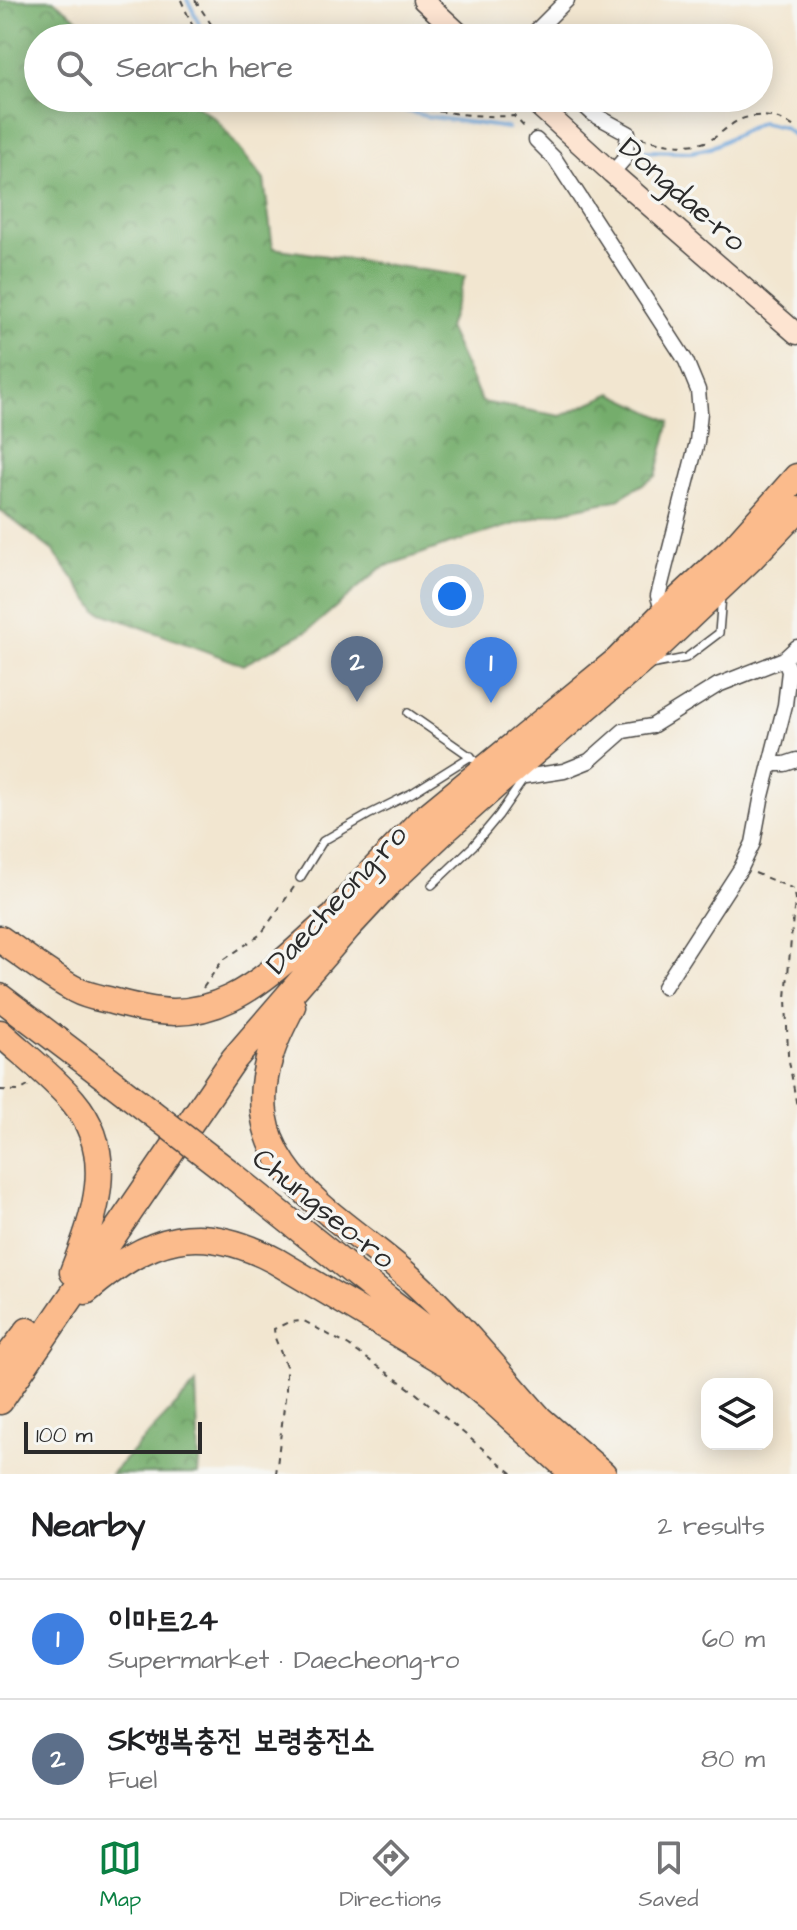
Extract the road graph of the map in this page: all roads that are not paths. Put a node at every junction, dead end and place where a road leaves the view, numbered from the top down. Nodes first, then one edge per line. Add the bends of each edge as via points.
1 (423, 0) edge
2 (567, 0) edge
3 (449, 24) edge
4 (543, 24) edge
5 (545, 112) edge
6 (591, 112) edge
7 (536, 140) road end
8 (612, 173) junction
9 (797, 334) edge
10 (797, 477) edge
11 (797, 510) edge
12 (663, 614) junction
13 (797, 647) edge
14 (784, 659) junction
15 (408, 713) dead end
16 (797, 760) edge
17 (770, 764) junction
18 (495, 770) junction
19 (300, 878) road end
20 (432, 885) dead end
21 (334, 916) junction
22 (0, 939) edge
23 (312, 967) junction
24 (664, 987) dead end
25 (0, 997) edge
26 (0, 1016) edge
27 (0, 1033) edge
28 (83, 1070) junction
29 (225, 1181) junction
30 (73, 1272) junction
31 (59, 1314) junction
32 (444, 1361) junction
33 (0, 1367) edge
34 (0, 1401) edge
35 (538, 1417) junction
36 (574, 1474) edge
37 (603, 1474) edge

1 - 3 street
2 - 4 street
5 - 8 street, Dongdae-ro
6 - 8 street via 628,133 625,158
7 - 12 street via 555,159 686,361 698,390 697,442 658,596
8 - 9 street, Dongdae-ro
10 - 12 highway, Daecheong-ro via 733,549
11 - 18 highway, Daecheong-ro via 633,668
12 - 18 highway, Daecheong-ro
13 - 14 street
14 - 17 street via 789,671 785,705
14 - 18 street via 718,685 652,726 623,731 589,761 564,771
15 - 18 lane
16 - 17 street
17 - 24 street via 753,843
18 - 19 lane via 412,793 370,814 323,841
18 - 20 lane via 499,815
18 - 21 highway, Daecheong-ro via 420,822
18 - 23 highway, Daecheong-ro
21 - 22 highway via 248,988 180,1013 137,1008 78,991
21 - 30 highway, Daecheong-ro via 219,1056
23 - 31 highway, Daecheong-ro via 234,1059
23 - 35 highway via 269,1058 266,1123 277,1154 304,1192 433,1299
25 - 28 highway
26 - 28 highway
27 - 30 highway via 74,1102 94,1137 97,1200
28 - 29 highway
29 - 32 highway, Chungseo-ro
29 - 35 highway, Chungseo-ro
30 - 33 highway, Daecheong-ro
31 - 32 highway via 117,1266 149,1248 213,1238 251,1248
31 - 34 highway, Daecheong-ro
32 - 36 highway, Chungseo-ro
35 - 37 highway, Chungseo-ro

